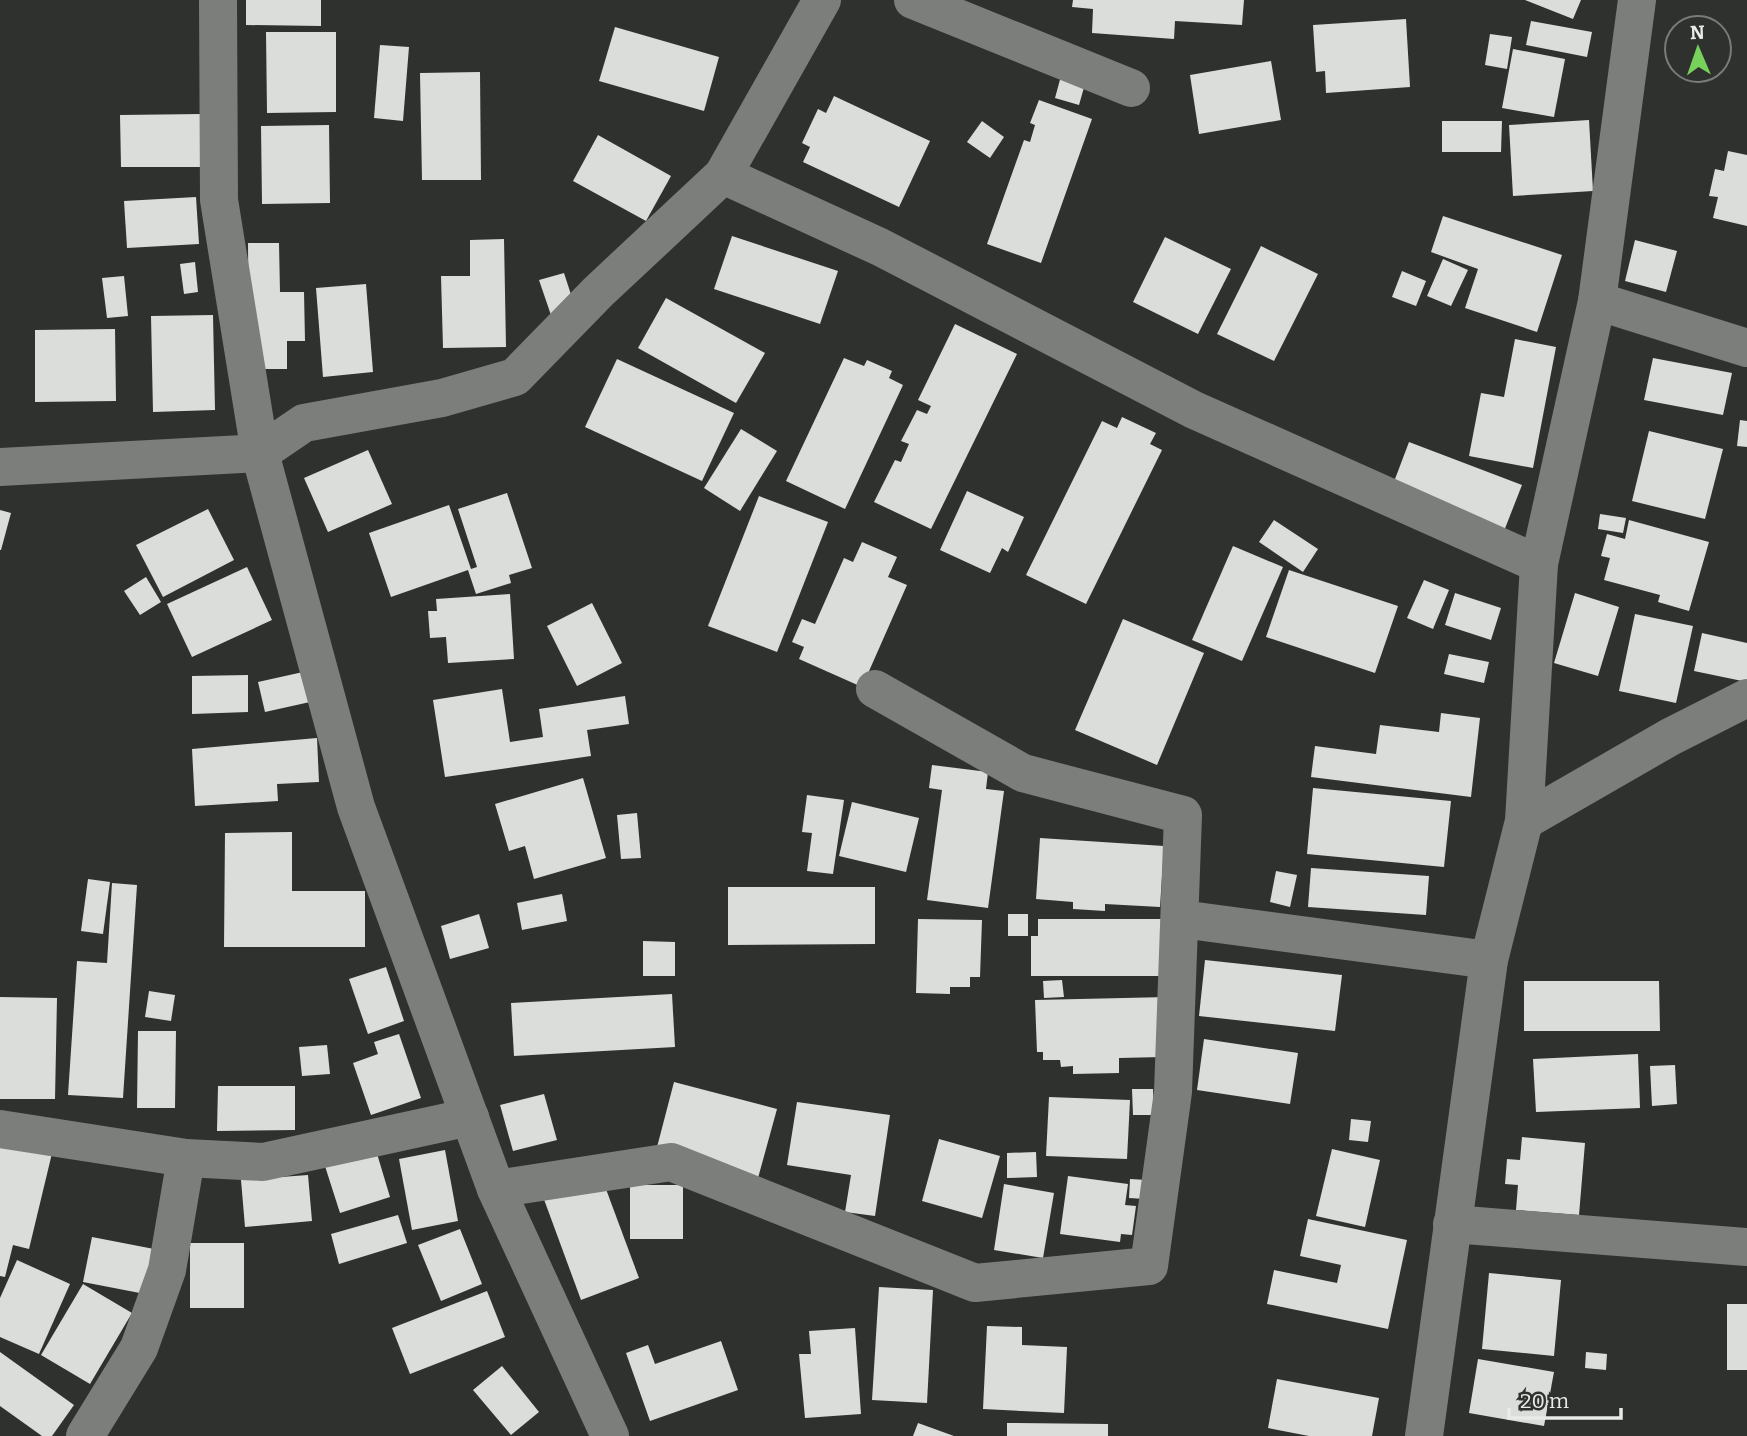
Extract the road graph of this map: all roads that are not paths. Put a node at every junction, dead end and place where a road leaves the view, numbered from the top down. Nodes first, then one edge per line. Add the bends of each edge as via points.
1 (218, 0) edge
2 (822, 0) edge
3 (913, 0) edge
4 (1637, 0) edge
5 (1131, 88) dead end
6 (723, 176) junction
7 (1597, 301) junction
8 (1747, 348) edge
9 (260, 453) junction
10 (0, 467) edge
11 (1539, 564) junction
12 (876, 689) dead end
13 (1747, 698) edge
14 (1524, 821) junction
15 (1181, 919) junction
16 (1489, 960) junction
17 (470, 1117) junction
18 (0, 1129) edge
19 (186, 1158) junction
20 (496, 1189) junction
21 (1452, 1224) junction
22 (1747, 1247) edge
23 (85, 1436) edge
24 (610, 1436) edge
25 (1424, 1436) edge

1 - 9 street via 219,200
2 - 6 street
3 - 5 street
4 - 7 street
6 - 9 street via 514,377 442,398 304,423
6 - 11 street via 880,247 1194,410
7 - 8 street
7 - 11 street
9 - 10 street
9 - 17 street via 356,807
11 - 14 street
12 - 15 street via 1023,773 1183,815
13 - 14 street
14 - 16 street
15 - 16 street
15 - 20 street via 1173,1092 1149,1266 975,1283 671,1161
16 - 21 street
17 - 19 street via 263,1162
17 - 20 street
18 - 19 street
19 - 23 street via 167,1270 144,1335
20 - 24 street
21 - 22 street
21 - 25 street

